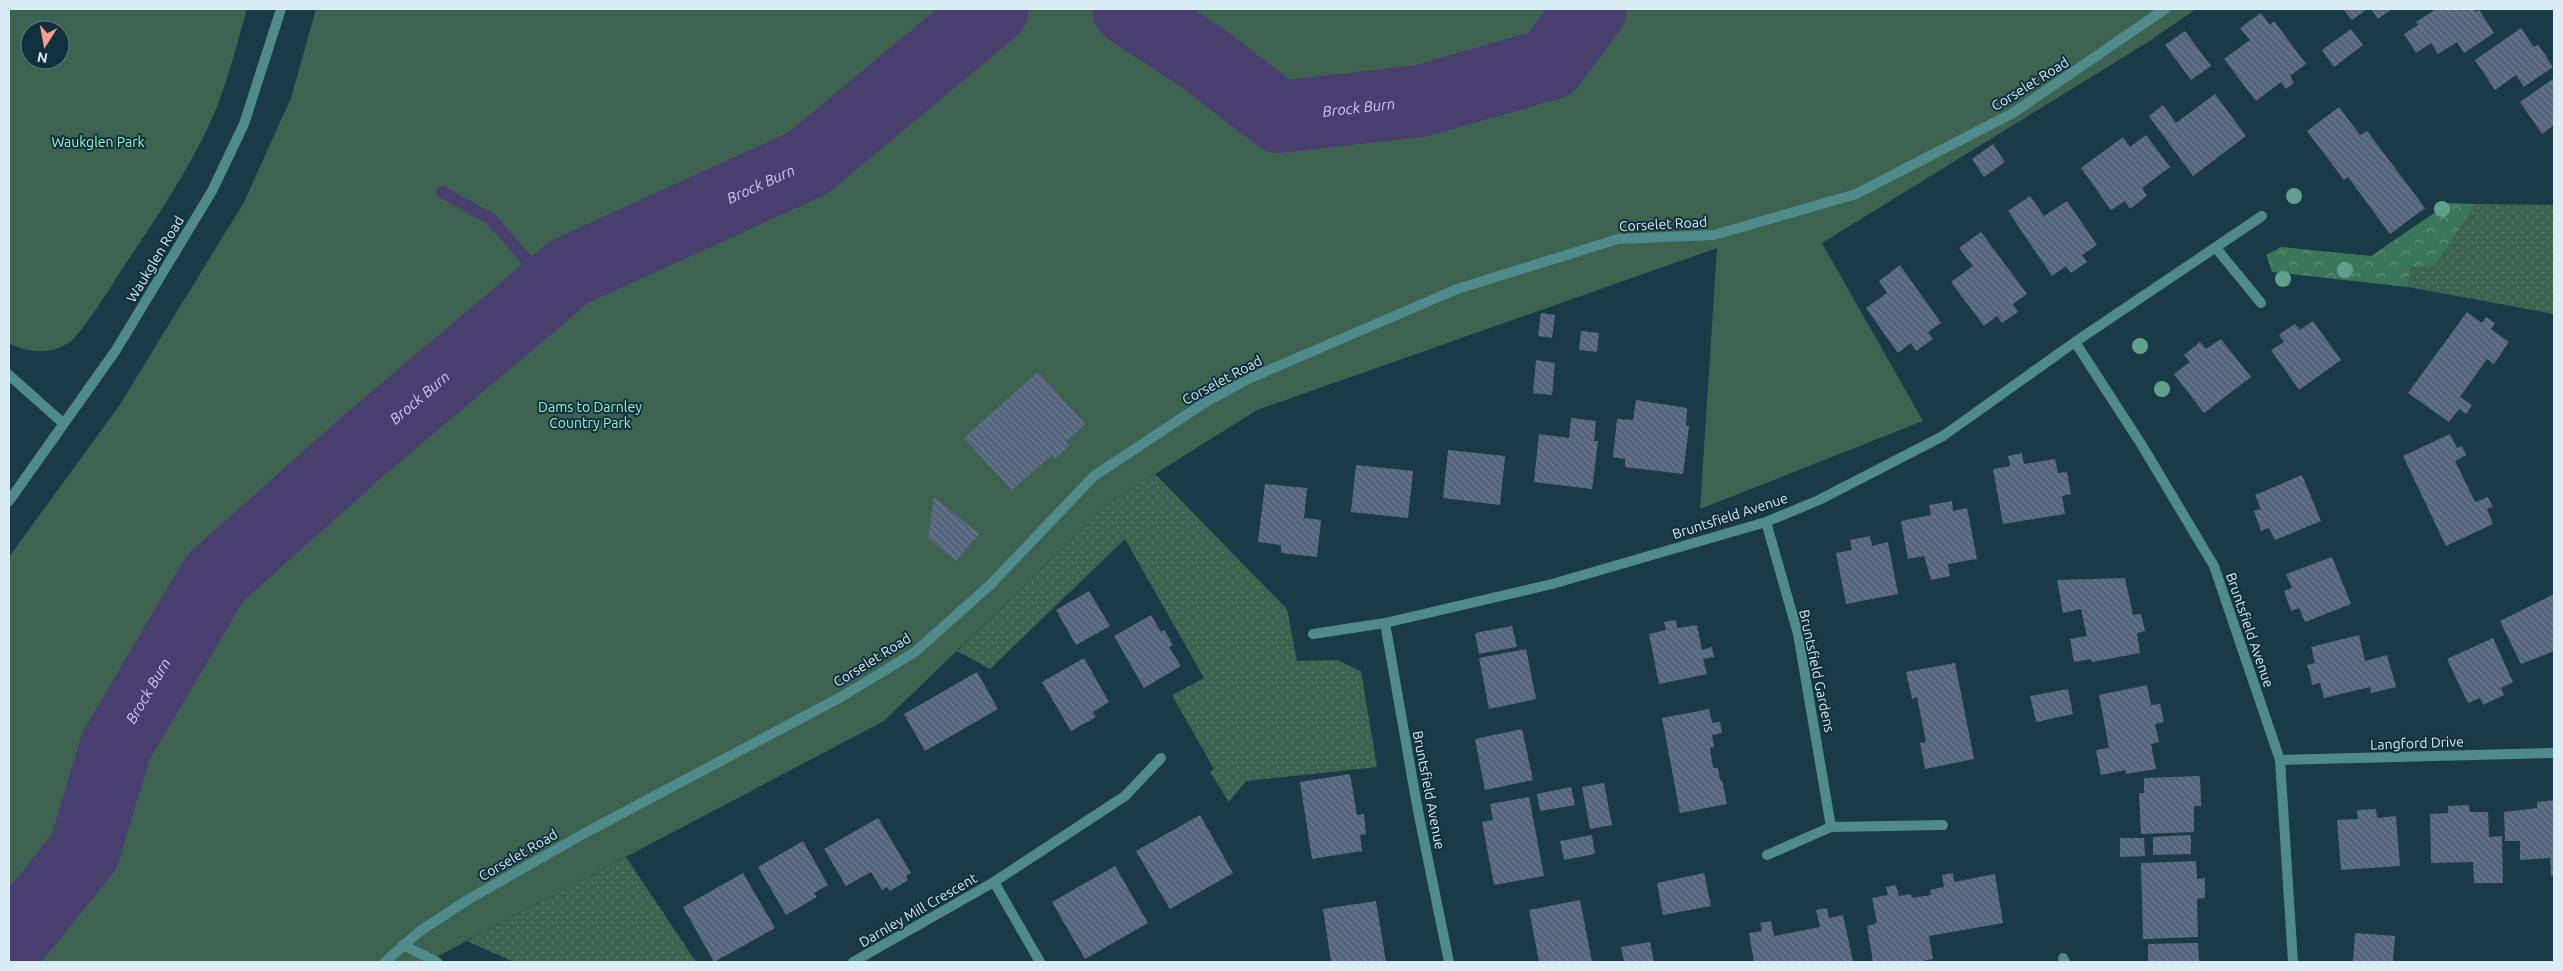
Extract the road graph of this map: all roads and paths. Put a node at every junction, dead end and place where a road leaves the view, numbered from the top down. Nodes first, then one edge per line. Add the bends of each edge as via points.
1 (281, 9) edge
2 (2165, 9) edge
3 (2262, 216) dead end
4 (2216, 248) junction
5 (2260, 303) dead end
6 (2076, 342) junction
7 (9, 375) edge
8 (63, 423) junction
9 (9, 501) edge
10 (1766, 522) junction
11 (1385, 623) junction
12 (1313, 634) dead end
13 (2554, 753) edge
14 (1161, 758) dead end
15 (2280, 760) junction
16 (1943, 825) dead end
17 (1831, 827) junction
18 (1767, 855) dead end
19 (994, 882) junction
20 (403, 945) junction
21 (385, 962) edge
22 (437, 962) edge
23 (853, 962) edge
24 (1040, 962) edge
25 (1449, 962) edge
26 (2293, 962) edge

1 - 8 street, Waukglen Road via 244,124 212,191 116,350
2 - 20 street, Corselet Road via 2013,113 1856,194 1714,235 1618,239 1457,289 1246,380 1204,403 1094,476 990,585 915,652 841,697 477,894
3 - 4 street, Bruntsfield Avenue
4 - 5 street
4 - 6 street, Bruntsfield Avenue
6 - 10 street, Bruntsfield Avenue via 1943,436 1819,500
6 - 15 street, Bruntsfield Avenue via 2214,566
7 - 8 street
8 - 9 street, Waukglen Road
10 - 11 street, Bruntsfield Avenue via 1552,584
10 - 17 street, Bruntsfield Gardens via 1798,634
11 - 12 street, Bruntsfield Avenue
11 - 25 street, Bruntsfield Avenue
13 - 15 street, Langford Drive
14 - 19 street via 1125,796
15 - 26 street, Bruntsfield Avenue
16 - 17 street
17 - 18 street
19 - 23 street, Darnley Mill Crescent
19 - 24 street, Darnley Mill Crescent
20 - 21 street, Corselet Road
20 - 22 street

